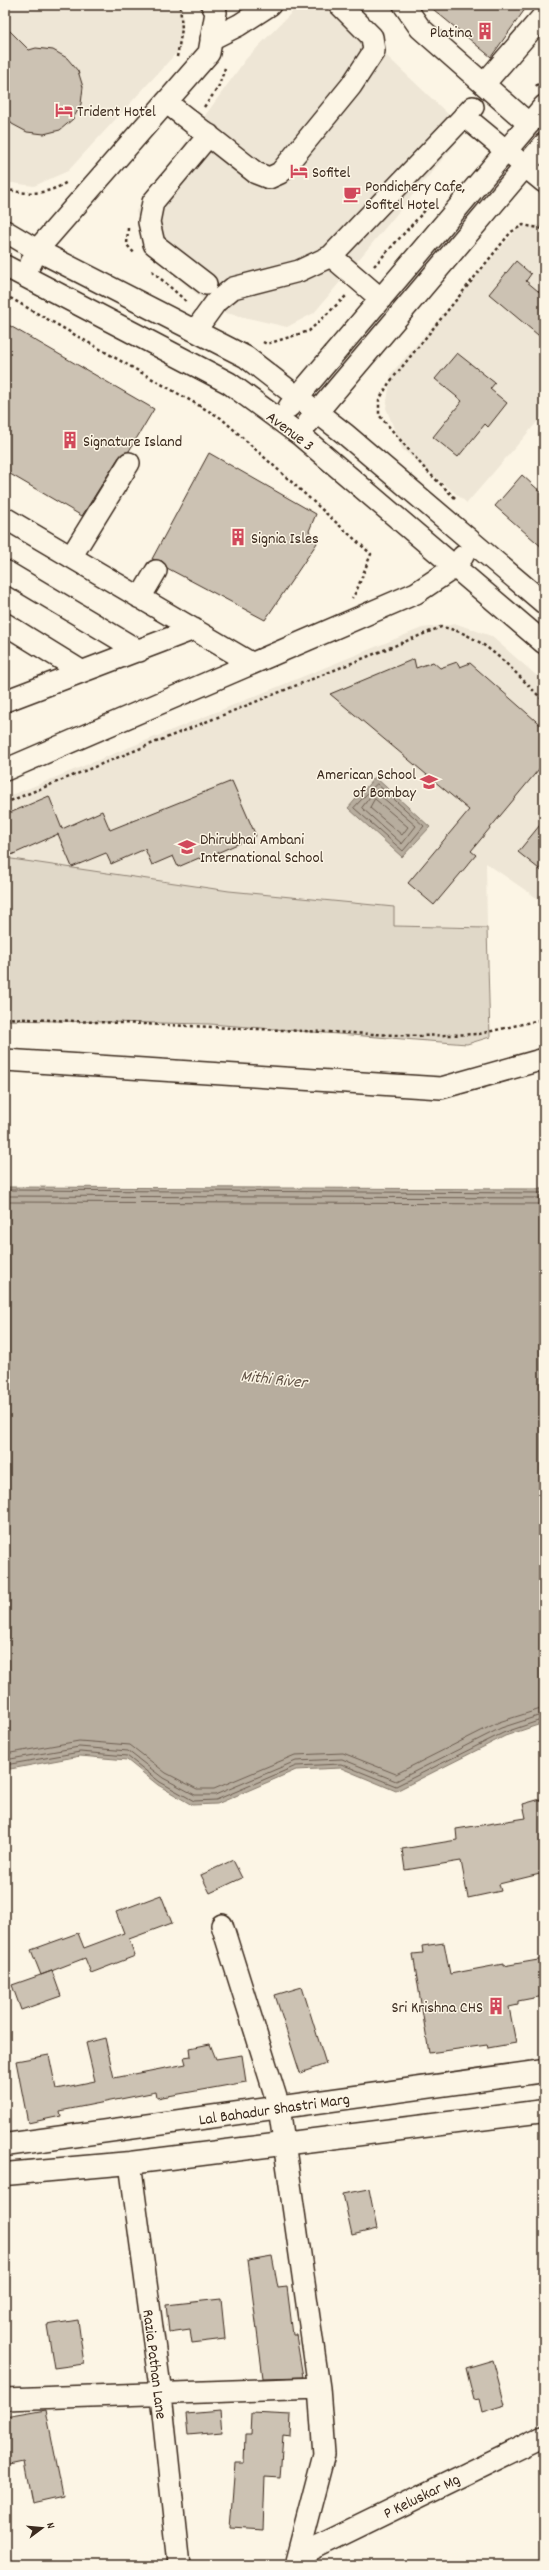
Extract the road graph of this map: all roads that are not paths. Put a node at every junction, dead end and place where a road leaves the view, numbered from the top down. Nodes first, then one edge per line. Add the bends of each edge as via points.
1 (212, 5) edge
2 (270, 5) edge
3 (340, 5) edge
4 (404, 5) edge
5 (544, 15) edge
6 (211, 38) junction
7 (484, 84) junction
8 (166, 102) junction
9 (544, 106) edge
10 (522, 117) junction
11 (208, 135) junction
12 (544, 144) edge
13 (507, 150) junction
14 (525, 166) junction
15 (544, 182) edge
16 (5, 231) edge
17 (37, 250) junction
18 (331, 256) junction
19 (5, 266) edge
20 (24, 278) junction
21 (206, 284) dead end
22 (381, 299) junction
23 (201, 323) junction
24 (298, 397) junction
25 (317, 412) junction
26 (279, 420) junction
27 (300, 435) junction
28 (129, 463) dead end
29 (5, 518) edge
30 (474, 544) junction
31 (72, 557) junction
32 (454, 567) junction
33 (5, 571) edge
34 (156, 571) dead end
35 (140, 598) junction
36 (544, 603) edge
37 (5, 624) edge
38 (194, 629) junction
39 (544, 643) edge
40 (139, 651) junction
41 (251, 663) junction
42 (81, 671) junction
43 (5, 701) edge
44 (5, 770) edge
45 (544, 1059) edge
46 (5, 1060) edge
47 (222, 1924) dead end
48 (544, 2071) edge
49 (279, 2107) junction
50 (544, 2111) edge
51 (284, 2144) junction
52 (5, 2145) edge
53 (130, 2163) junction
54 (5, 2174) edge
55 (319, 2388) junction
56 (161, 2395) junction
57 (5, 2399) edge
58 (544, 2436) edge
59 (296, 2560) edge
60 (179, 2565) edge

1 - 6 street via 216,12
2 - 6 street via 239,25
3 - 11 street via 372,37 373,71 280,173 269,178 256,173
4 - 7 street via 420,28
5 - 7 street
6 - 8 street via 209,53
7 - 10 street
8 - 11 street
8 - 17 street
9 - 10 street
10 - 13 street
11 - 21 street via 153,202 148,222 154,244
12 - 14 street
13 - 14 street
13 - 18 street via 468,112
13 - 22 street
14 - 15 street
14 - 25 street
16 - 17 street, Avenue 3
17 - 20 street
17 - 23 street, Avenue 3
18 - 22 street
18 - 23 street via 299,271 233,288 216,302
19 - 20 street, Avenue 3
20 - 26 street, Avenue 3 via 229,383
22 - 24 street
23 - 24 street, Avenue 3
24 - 25 street, Avenue 3
24 - 26 street
25 - 27 street
25 - 30 street, Avenue 3
26 - 27 street, Avenue 3
27 - 32 street, Avenue 3
28 - 31 street
29 - 31 street
30 - 32 street
30 - 36 street, Avenue 3
31 - 35 street
32 - 39 street, Avenue 3
32 - 41 street via 416,593
33 - 40 street
34 - 35 street
35 - 38 street
37 - 42 street
38 - 40 street
38 - 41 street
40 - 42 street
41 - 44 street
42 - 43 street
45 - 46 street via 441,1088
47 - 49 street
48 - 49 main road, Lal Bahadur Shastri Marg
49 - 51 street
49 - 52 main road, Lal Bahadur Shastri Marg
50 - 51 main road
51 - 53 main road
51 - 55 street
53 - 54 main road
53 - 56 street, Razia Pathan Lane
55 - 56 street
55 - 59 street via 324,2454
56 - 57 street
56 - 60 street, Razia Pathan Lane
58 - 59 street, P Keluskar Mg

